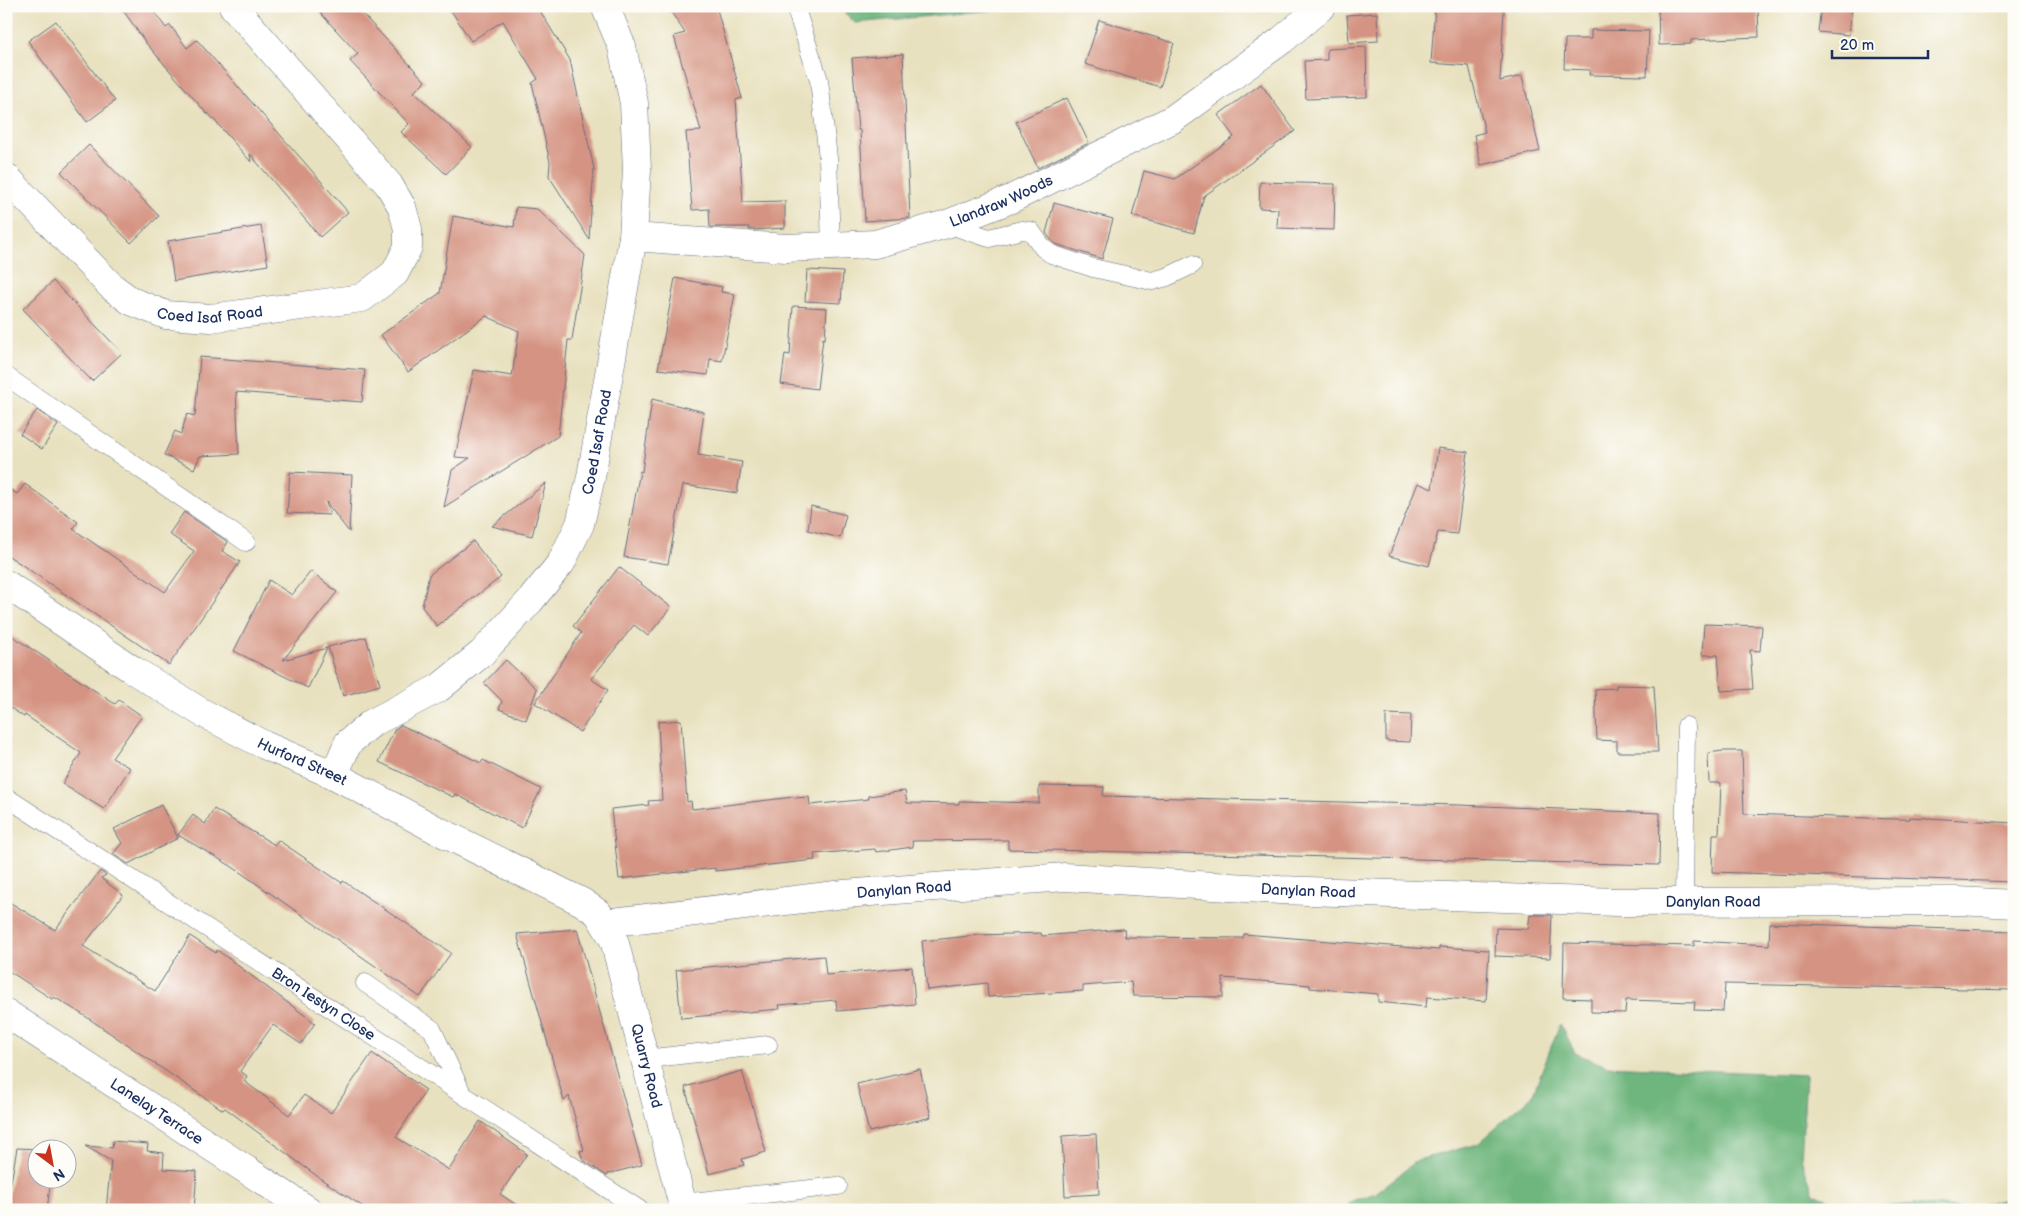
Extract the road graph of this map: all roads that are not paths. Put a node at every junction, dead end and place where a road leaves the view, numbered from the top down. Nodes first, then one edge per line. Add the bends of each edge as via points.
1 (233, 6) edge
2 (605, 6) edge
3 (795, 6) edge
4 (1322, 6) edge
5 (6, 178) edge
6 (947, 224) junction
7 (633, 237) junction
8 (831, 246) junction
9 (1192, 265) dead end
10 (6, 376) edge
11 (246, 542) dead end
12 (6, 584) edge
13 (1686, 726) dead end
14 (334, 775) junction
15 (6, 797) edge
16 (1684, 902) junction
17 (2014, 904) edge
18 (605, 923) junction
19 (365, 983) dead end
20 (6, 1013) edge
21 (768, 1045) dead end
22 (645, 1059) junction
23 (462, 1093) junction
24 (838, 1186) dead end
25 (683, 1206) edge
26 (308, 1210) edge
27 (640, 1210) edge

1 - 5 street, Coed Isaf Road via 389,184 402,207 408,229 408,247 395,273 385,282 362,298 336,302 211,318 166,315 131,301 112,287
2 - 7 street, Coed Isaf Road via 622,47 634,103 637,170
3 - 8 lane via 819,80 828,158
4 - 6 street, Llandraw Woods via 1282,40 1173,119 1012,200
6 - 8 street, Llandraw Woods via 875,244
6 - 9 lane via 989,238 1031,231 1051,254 1093,268 1152,281
7 - 8 street, Llandraw Woods via 786,248
7 - 14 street, Coed Isaf Road via 591,477 580,524 561,563 482,653 439,688 372,723 348,743
10 - 11 lane
12 - 14 street, Hurford Street via 201,712 264,745
13 - 16 lane
14 - 18 street, Hurford Street via 582,902 598,913
15 - 23 lane, Bron Iestyn Close
16 - 17 street, Danylan Road via 1958,901
16 - 18 street, Danylan Road via 1280,890 1066,877 844,894
18 - 22 street, Quarry Road via 614,940
19 - 23 lane via 432,1029
20 - 26 street, Lanelay Terrace
21 - 22 lane
22 - 25 street, Quarry Road
23 - 27 lane, Bron Iestyn Close
24 - 25 lane

